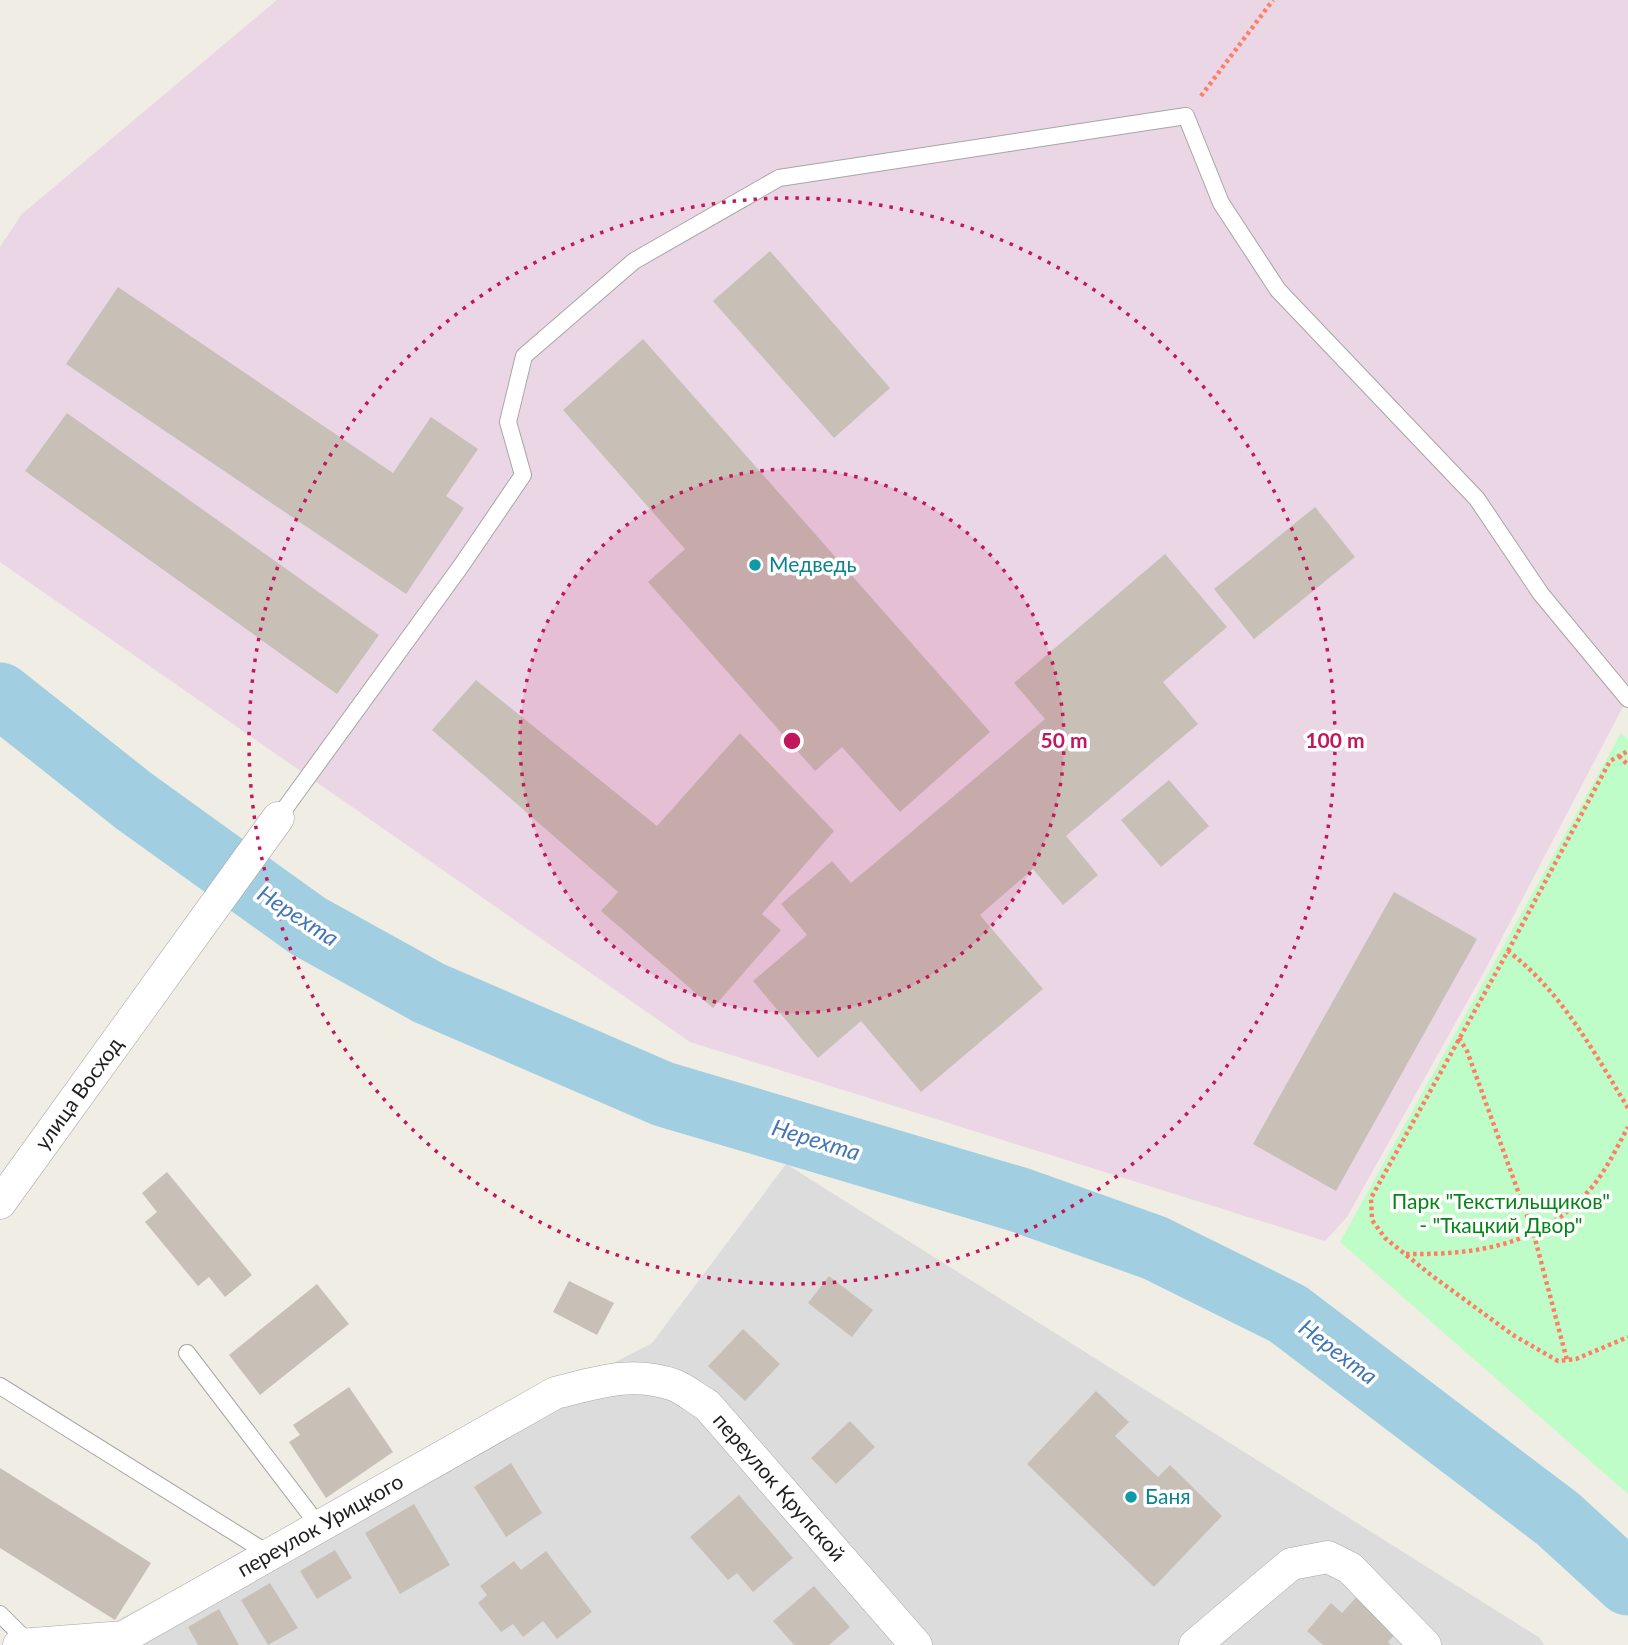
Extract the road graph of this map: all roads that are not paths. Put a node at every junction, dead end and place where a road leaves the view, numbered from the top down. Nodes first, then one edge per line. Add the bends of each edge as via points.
1 (1628, 699) edge
2 (278, 818) joint
3 (0, 1203) edge
4 (187, 1353) dead end
5 (615, 1378) joint
6 (0, 1386) edge
7 (319, 1526) junction
8 (269, 1554) junction
9 (0, 1614) edge
10 (127, 1641) edge
11 (24, 1644) edge
12 (916, 1645) edge
13 (1195, 1645) edge
14 (1425, 1645) edge

1 - 2 lane via 1541,594 1477,499 1278,290 1221,203 1186,116 779,178 634,261 524,356 508,422 523,475
2 - 3 street, улица Восход
4 - 7 lane
5 - 7 street, переулок Урицкого via 555,1393
5 - 12 street, переулок Крупской via 636,1376 676,1385 707,1405
6 - 8 lane
7 - 8 street, переулок Урицкого
8 - 10 street, переулок Урицкого
9 - 11 lane
10 - 11 street, переулок Урицкого
13 - 14 street via 1291,1564 1328,1557 1350,1568

